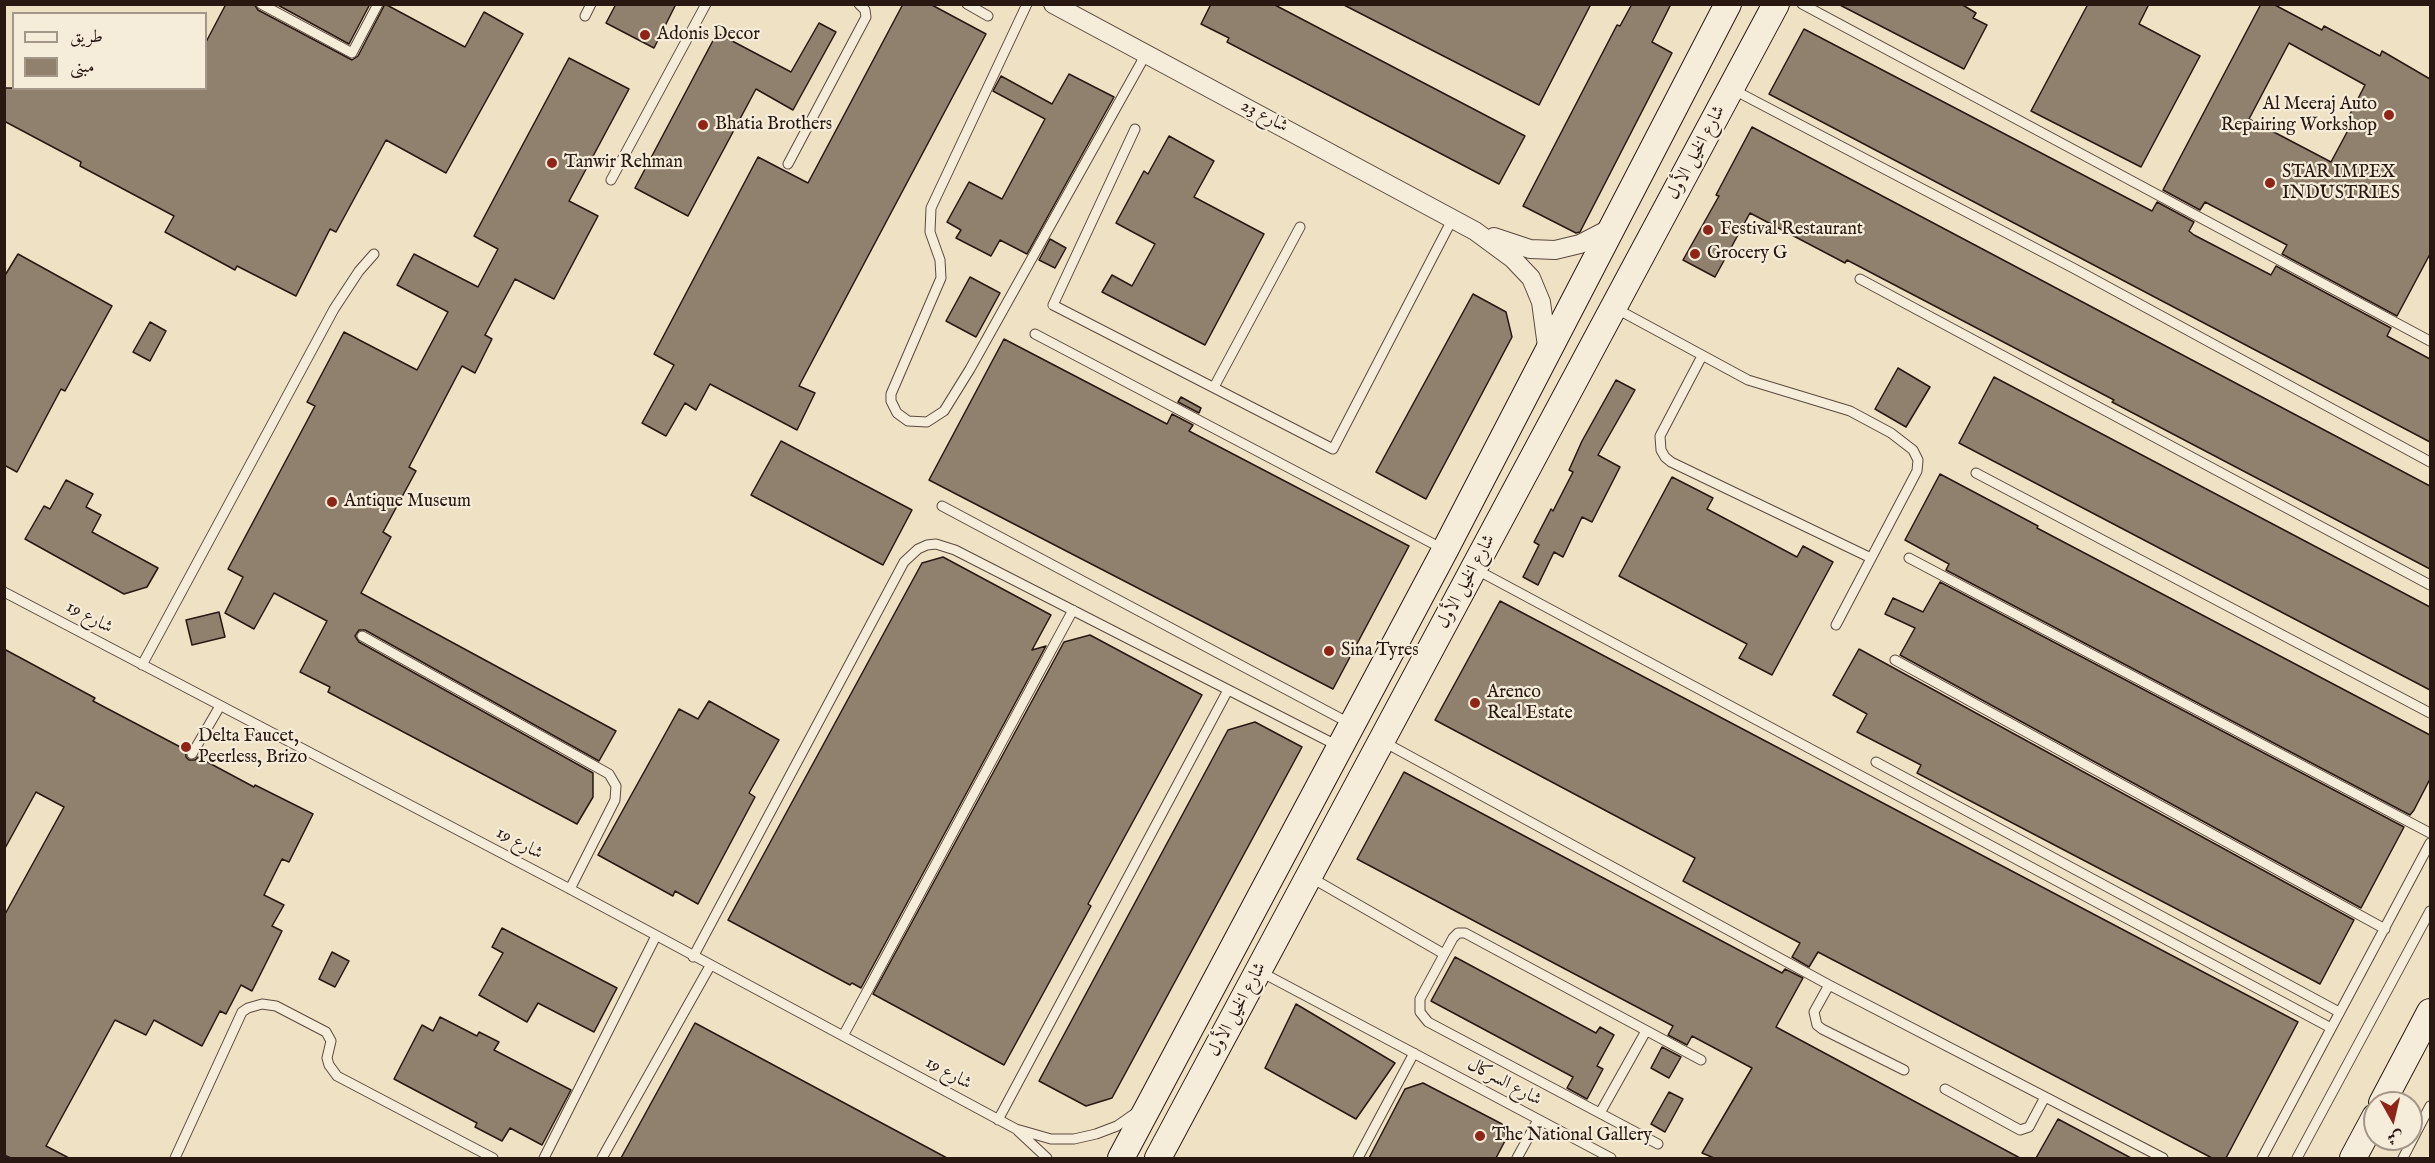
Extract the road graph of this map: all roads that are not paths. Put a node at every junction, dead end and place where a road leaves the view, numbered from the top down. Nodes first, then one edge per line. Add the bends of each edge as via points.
1 (261, 4) edge
2 (378, 4) edge
3 (591, 4) edge
4 (706, 4) edge
5 (859, 4) edge
6 (967, 4) edge
7 (1027, 4) edge
8 (1053, 4) edge
9 (1728, 4) edge
10 (1776, 4) edge
11 (1802, 4) edge
12 (585, 16) dead end
13 (988, 16) dead end
14 (1146, 54) junction
15 (1732, 89) junction
16 (1135, 129) dead end
17 (788, 164) dead end
18 (611, 180) dead end
19 (1453, 218) junction
20 (1615, 226) junction
21 (1300, 227) dead end
22 (1475, 231) junction
23 (374, 254) dead end
24 (1860, 279) dead end
25 (1614, 307) junction
26 (1035, 334) dead end
27 (2430, 341) edge
28 (1548, 354) junction
29 (1702, 356) junction
30 (1214, 387) junction
31 (2430, 462) edge
32 (1976, 473) dead end
33 (942, 506) dead end
34 (1445, 550) junction
35 (1871, 558) junction
36 (1909, 558) dead end
37 (1474, 568) junction
38 (2430, 585) edge
39 (4, 592) edge
40 (1073, 610) junction
41 (1836, 625) dead end
42 (362, 636) dead end
43 (1895, 660) dead end
44 (142, 665) junction
45 (1228, 690) junction
46 (220, 706) junction
47 (2430, 713) edge
48 (1353, 725) junction
49 (1382, 741) junction
50 (1340, 747) junction
51 (192, 754) dead end
52 (1876, 762) dead end
53 (2430, 833) edge
54 (2430, 843) edge
55 (1308, 876) junction
56 (570, 889) junction
57 (2430, 911) edge
58 (2385, 929) junction
59 (656, 936) junction
60 (1444, 954) junction
61 (693, 957) junction
62 (710, 966) junction
63 (1259, 971) junction
64 (1828, 985) junction
65 (2339, 1012) junction
66 (2430, 1012) edge
67 (2331, 1028) junction
68 (1646, 1031) junction
69 (843, 1036) junction
70 (1414, 1053) junction
71 (1701, 1060) dead end
72 (1904, 1070) dead end
73 (1945, 1089) dead end
74 (2388, 1091) edge
75 (2045, 1097) junction
76 (1153, 1100) junction
77 (2430, 1106) edge
78 (1600, 1113) junction
79 (998, 1120) junction
80 (1538, 1120) junction
81 (1016, 1130) junction
82 (2363, 1139) edge
83 (1658, 1144) dead end
84 (175, 1158) edge
85 (493, 1158) edge
86 (544, 1158) edge
87 (602, 1158) edge
88 (1047, 1158) edge
89 (1121, 1158) edge
90 (1158, 1158) edge
91 (1358, 1158) edge
92 (1517, 1158) edge
93 (1611, 1158) edge
94 (2163, 1158) edge
95 (2262, 1158) edge
96 (2297, 1158) edge
97 (2353, 1158) edge
98 (2403, 1158) edge

1 - 2 lane via 351,53
3 - 12 lane
4 - 18 lane
5 - 17 lane via 866,17
6 - 13 lane
7 - 14 lane via 931,208 930,232 940,260 940,278 891,388 891,401 897,413 908,421 927,422 944,411
8 - 14 street, شارع 23
9 - 20 main road, شارع الخيل الأول
10 - 15 main road, شارع الخيل الأول
11 - 27 lane
14 - 19 street, شارع 23
15 - 25 main road, شارع الخيل الأول
15 - 31 lane
16 - 30 lane via 1053,305
19 - 22 street, شارع 23
19 - 30 lane via 1333,449
20 - 22 street, شارع 23 via 1580,244 1549,250 1518,246
20 - 28 main road, شارع الخيل الأول
21 - 30 lane
22 - 28 street, شارع 23 via 1531,278 1541,302
23 - 44 lane via 333,309
24 - 38 lane
25 - 29 lane
25 - 37 main road, شارع الخيل الأول
26 - 34 lane
28 - 34 main road, شارع الخيل الأول
29 - 35 lane via 1660,436 1665,457
29 - 35 lane via 1766,387 1850,411 1913,450 1918,460 1917,471
32 - 47 lane
33 - 48 lane
34 - 48 main road, شارع الخيل الأول
35 - 41 lane
36 - 53 lane
37 - 49 main road, شارع الخيل الأول
37 - 67 lane
39 - 44 lane, شارع 19
40 - 45 lane
40 - 61 lane via 946,546 927,545 910,555
40 - 69 lane
42 - 56 lane via 609,774 616,786 615,800
43 - 58 lane
44 - 46 lane, شارع 19
45 - 50 lane
45 - 79 lane
46 - 51 lane
46 - 56 lane, شارع 19
48 - 50 main road, شارع الخيل الأول
49 - 55 main road, شارع الخيل الأول
49 - 64 lane
50 - 76 main road, شارع الخيل الأول
52 - 65 lane
54 - 58 lane
55 - 60 lane
55 - 63 main road, شارع الخيل الأول
56 - 59 lane, شارع 19
57 - 96 lane
58 - 65 lane
59 - 61 lane, شارع 19
59 - 86 lane
60 - 68 lane via 1455,935 1465,933
60 - 78 lane via 1420,999 1423,1017
61 - 62 lane, شارع 19
62 - 69 lane, شارع 19
62 - 87 lane
63 - 70 lane, شارع السركال
63 - 90 main road, شارع الخيل الأول
64 - 72 lane via 1814,1012 1817,1024
64 - 75 lane
65 - 67 lane
66 - 74 main road
67 - 95 lane
68 - 71 lane
68 - 78 lane
69 - 79 lane, شارع 19
70 - 80 lane, شارع السركال
70 - 91 lane
73 - 75 lane via 2020,1130 2029,1127
75 - 94 lane
76 - 81 lane, شارع 19 via 1117,1126 1074,1139 1051,1139
76 - 89 main road, شارع الخيل الأول
77 - 98 lane
78 - 83 lane
79 - 81 lane, شارع 19
80 - 92 lane
80 - 93 lane, شارع السركال
81 - 88 lane, شارع 19
82 - 97 main road
84 - 85 lane via 242,1012 262,1004 276,1006 326,1032 331,1041 327,1059 337,1076

